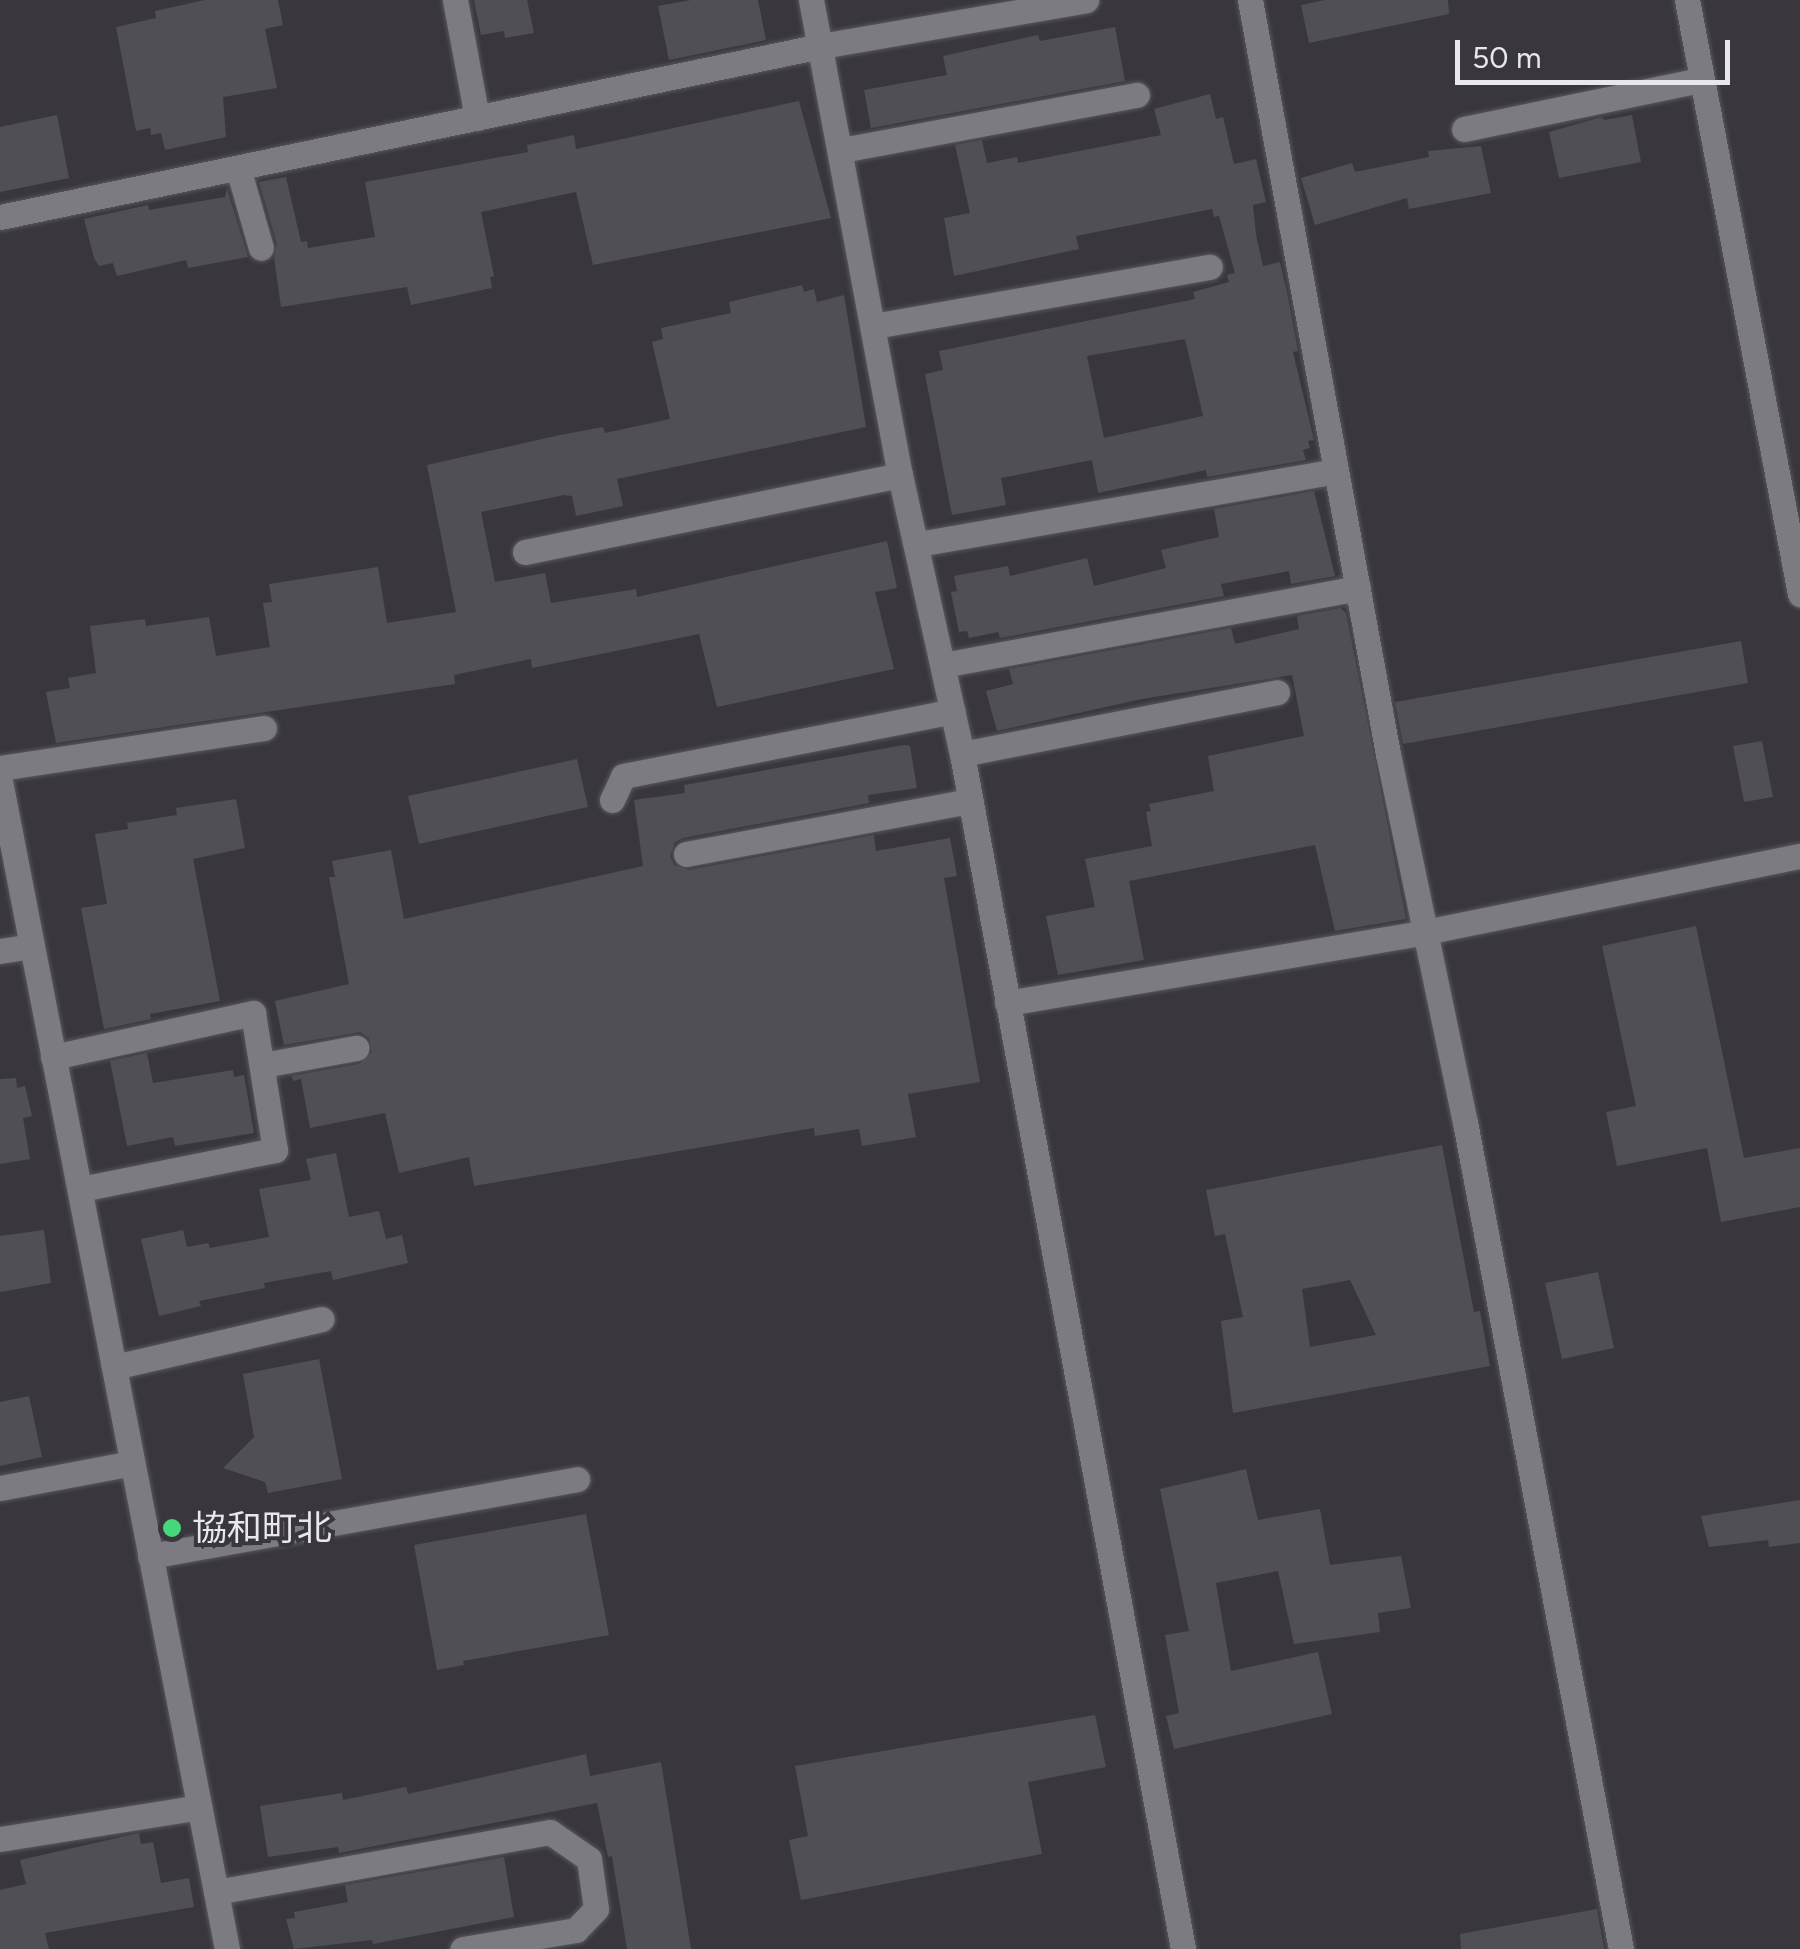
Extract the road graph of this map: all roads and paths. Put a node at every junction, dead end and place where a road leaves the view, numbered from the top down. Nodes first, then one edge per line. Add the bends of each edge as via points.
1 (454, 0) edge
2 (812, 0) edge
3 (1086, 0) edge
4 (1250, 0) edge
5 (1686, 0) edge
6 (821, 46) junction
7 (1700, 80) junction
8 (1137, 95) dead end
9 (477, 118) junction
10 (1464, 130) dead end
11 (842, 150) junction
12 (238, 168) junction
13 (0, 218) edge
14 (261, 248) dead end
15 (1210, 266) dead end
16 (874, 326) junction
17 (1336, 470) junction
18 (900, 475) junction
19 (918, 544) junction
20 (525, 552) dead end
21 (1358, 588) junction
22 (1800, 594) edge
23 (943, 665) junction
24 (1277, 692) dead end
25 (953, 711) junction
26 (264, 728) dead end
27 (962, 754) junction
28 (0, 768) edge
29 (0, 781) edge
30 (612, 800) dead end
31 (968, 801) junction
32 (686, 854) dead end
33 (1800, 856) edge
34 (1425, 932) junction
35 (32, 946) junction
36 (0, 951) edge
37 (1007, 1003) junction
38 (356, 1048) dead end
39 (53, 1056) junction
40 (263, 1065) junction
41 (82, 1189) junction
42 (322, 1320) dead end
43 (114, 1368) junction
44 (132, 1463) junction
45 (577, 1479) dead end
46 (0, 1488) edge
47 (150, 1556) junction
48 (199, 1807) junction
49 (0, 1839) edge
50 (216, 1892) junction
51 (227, 1949) edge
52 (463, 1949) edge
53 (1183, 1949) edge
54 (1621, 1949) edge

1 - 9 street
2 - 6 street
3 - 6 street
4 - 17 street
5 - 7 street
6 - 9 street
6 - 11 street
7 - 10 street
7 - 22 street
8 - 11 street
9 - 12 street
11 - 16 street
12 - 13 street
12 - 14 street
15 - 16 street
16 - 18 street
17 - 19 street
17 - 21 street
18 - 19 street
18 - 20 street
19 - 23 street
21 - 23 street
21 - 34 street
23 - 25 street
24 - 27 street
25 - 27 street
25 - 30 street via 623,776
26 - 28 street
27 - 31 street
29 - 35 street
31 - 32 street
31 - 37 street
33 - 34 street
34 - 37 street
34 - 54 street
35 - 36 street
35 - 39 street
37 - 53 street
38 - 40 street
39 - 40 street via 253,1013
39 - 41 street
40 - 41 street via 275,1150
41 - 43 street
42 - 43 street
43 - 44 street
44 - 46 street
44 - 47 street
45 - 47 street
47 - 48 street
48 - 49 street
48 - 50 street
50 - 51 street
50 - 52 street via 550,1832 589,1859 596,1909 576,1930

